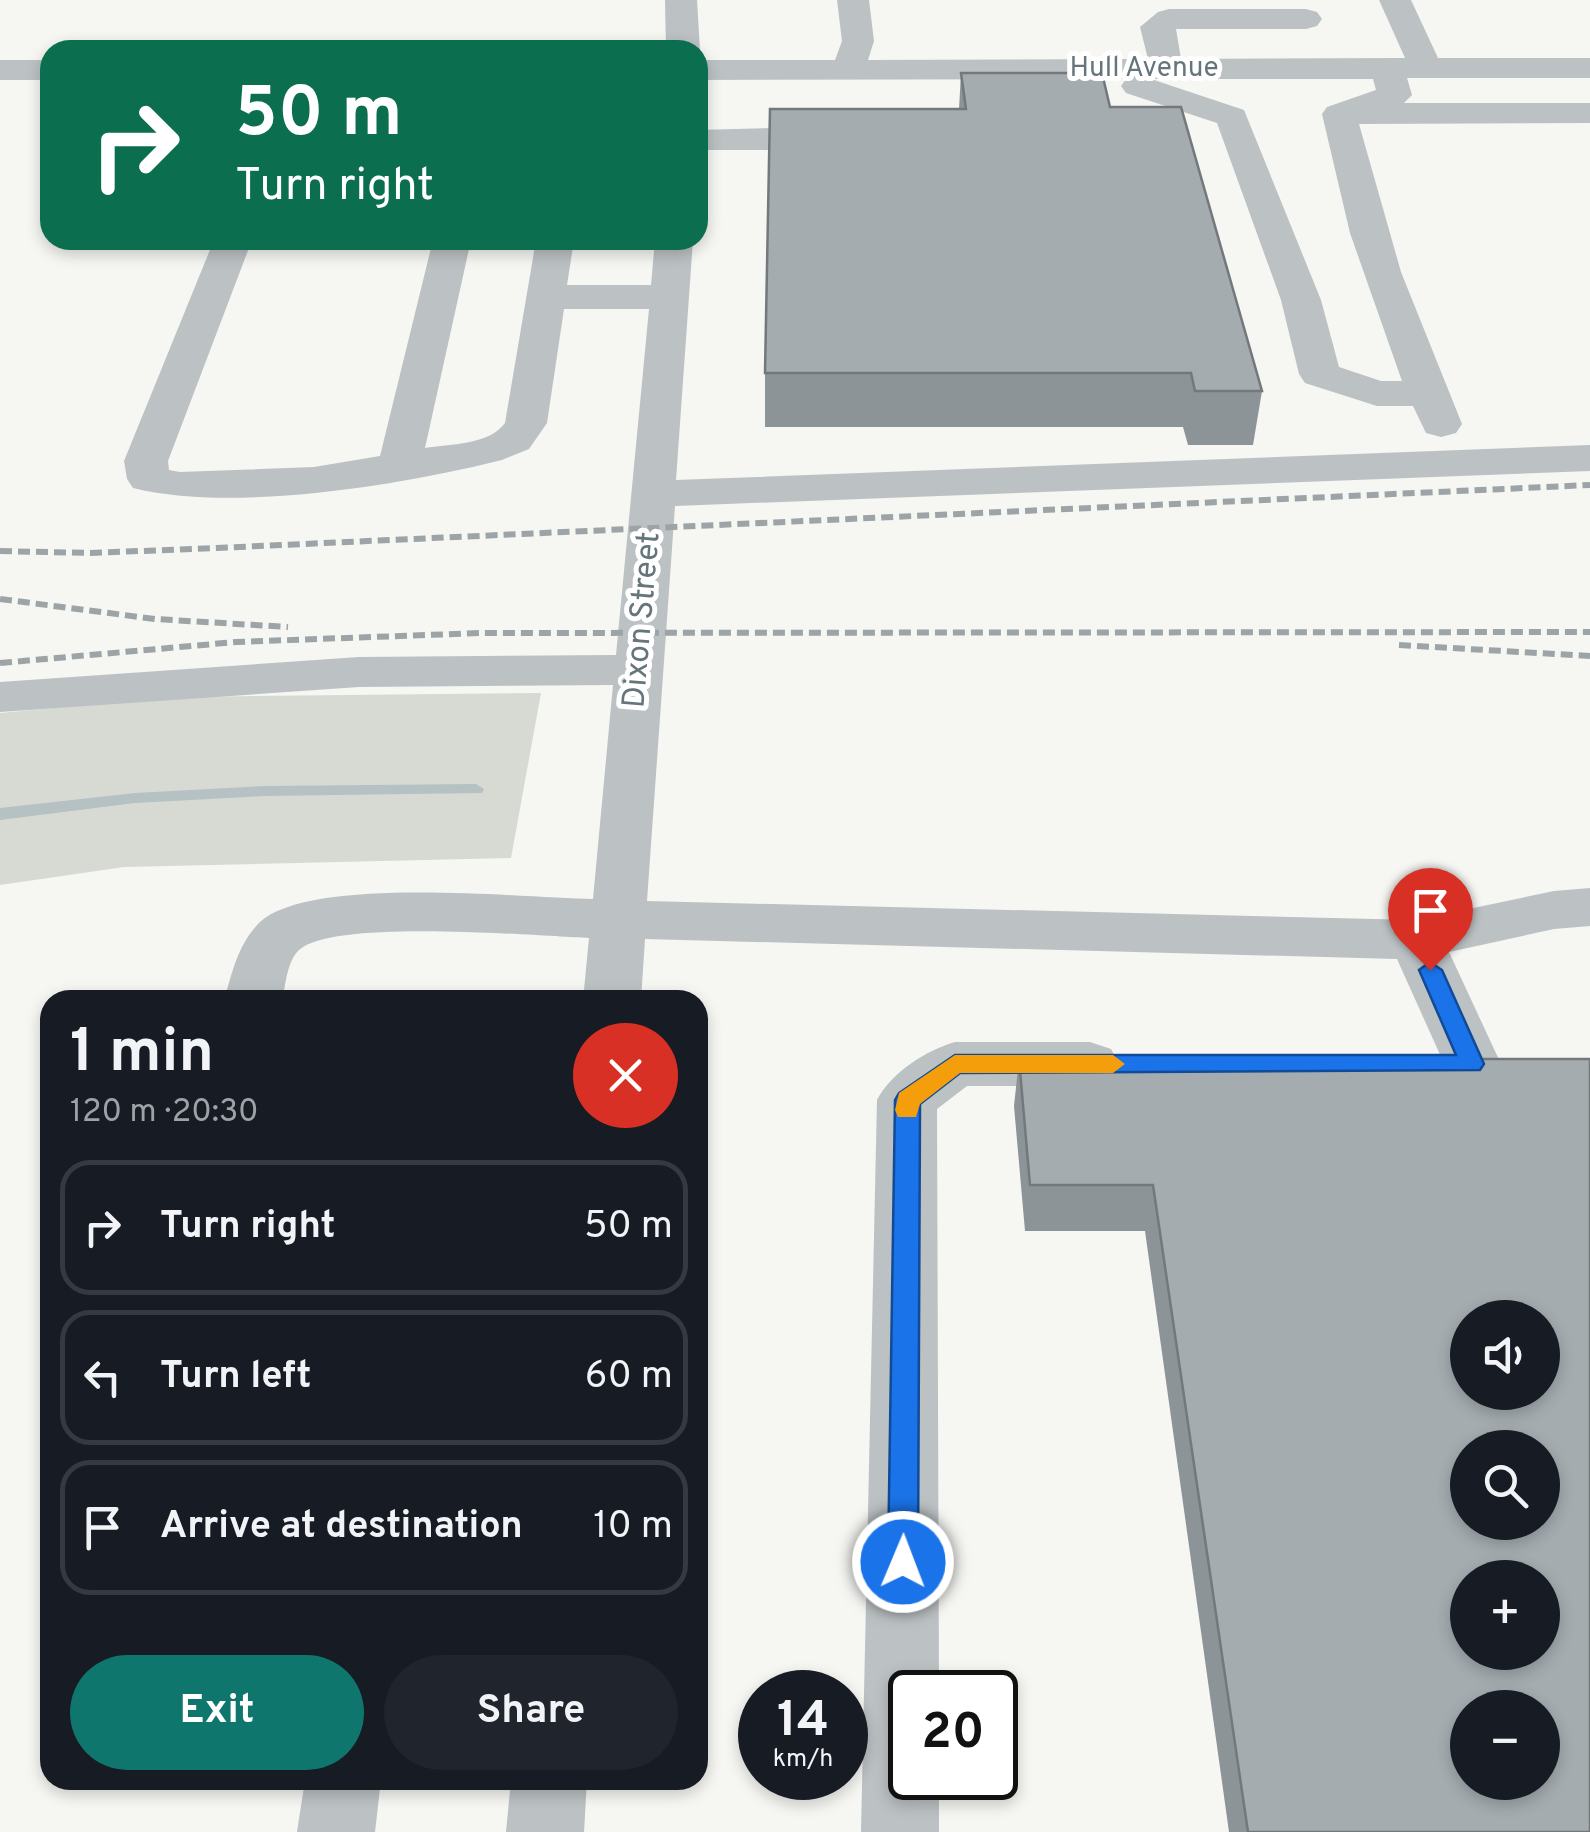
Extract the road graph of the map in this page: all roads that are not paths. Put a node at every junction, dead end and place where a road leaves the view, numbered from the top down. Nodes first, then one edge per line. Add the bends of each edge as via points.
1 (681, 0) edge
2 (853, 0) edge
3 (1395, 0) edge
4 (1306, 19) dead end
5 (683, 40) edge
6 (1387, 68) junction
7 (1426, 68) junction
8 (1590, 68) edge
9 (1149, 69) junction
10 (0, 70) edge
11 (40, 70) edge
12 (708, 70) edge
13 (848, 70) junction
14 (907, 70) junction
15 (1590, 113) edge
16 (1338, 114) junction
17 (708, 140) edge
18 (229, 250) edge
19 (450, 250) edge
20 (553, 250) edge
21 (673, 250) edge
22 (546, 297) junction
23 (670, 297) junction
24 (1428, 394) junction
25 (1590, 458) edge
26 (1458, 463) junction
27 (398, 466) junction
28 (653, 494) junction
29 (639, 670) junction
30 (0, 697) edge
31 (1590, 907) edge
32 (618, 917) junction
33 (1416, 940) junction
34 (256, 990) edge
35 (613, 990) edge
36 (1154, 1064) edge
37 (1472, 1064) edge
38 (342, 1790) edge
39 (548, 1790) edge
40 (336, 1832) edge
41 (545, 1832) edge
42 (900, 1832) edge

1 - 5 street
2 - 13 street via 858,40
3 - 7 street
4 - 9 street via 1169,18 1156,28
6 - 7 street, Hull Avenue
6 - 9 street, Hull Avenue
6 - 16 street via 1395,95
7 - 8 street, Hull Avenue
9 - 14 street, Hull Avenue
9 - 24 street via 1139,89 1232,117 1301,300 1320,374 1377,393
10 - 11 street
12 - 13 street, Hull Avenue
13 - 14 street, Hull Avenue
14 - 17 street via 906,92 859,120 776,138
15 - 16 street
16 - 24 street via 1392,310
18 - 27 street via 146,462 149,479 180,485 314,480
19 - 27 street
20 - 22 street
21 - 23 street, Dixon Street
22 - 23 street
22 - 27 street via 526,423 514,440 487,452
23 - 28 street, Dixon Street
24 - 26 street
25 - 26 street
26 - 28 street
28 - 29 street, Dixon Street
29 - 30 street via 359,672
29 - 32 street, Dixon Street
31 - 33 street
32 - 33 street
32 - 34 street via 324,916 290,927 270,947
32 - 35 street, Dixon Street
33 - 37 street
36 - 42 street via 955,1064 907,1100
38 - 40 street
39 - 41 street

